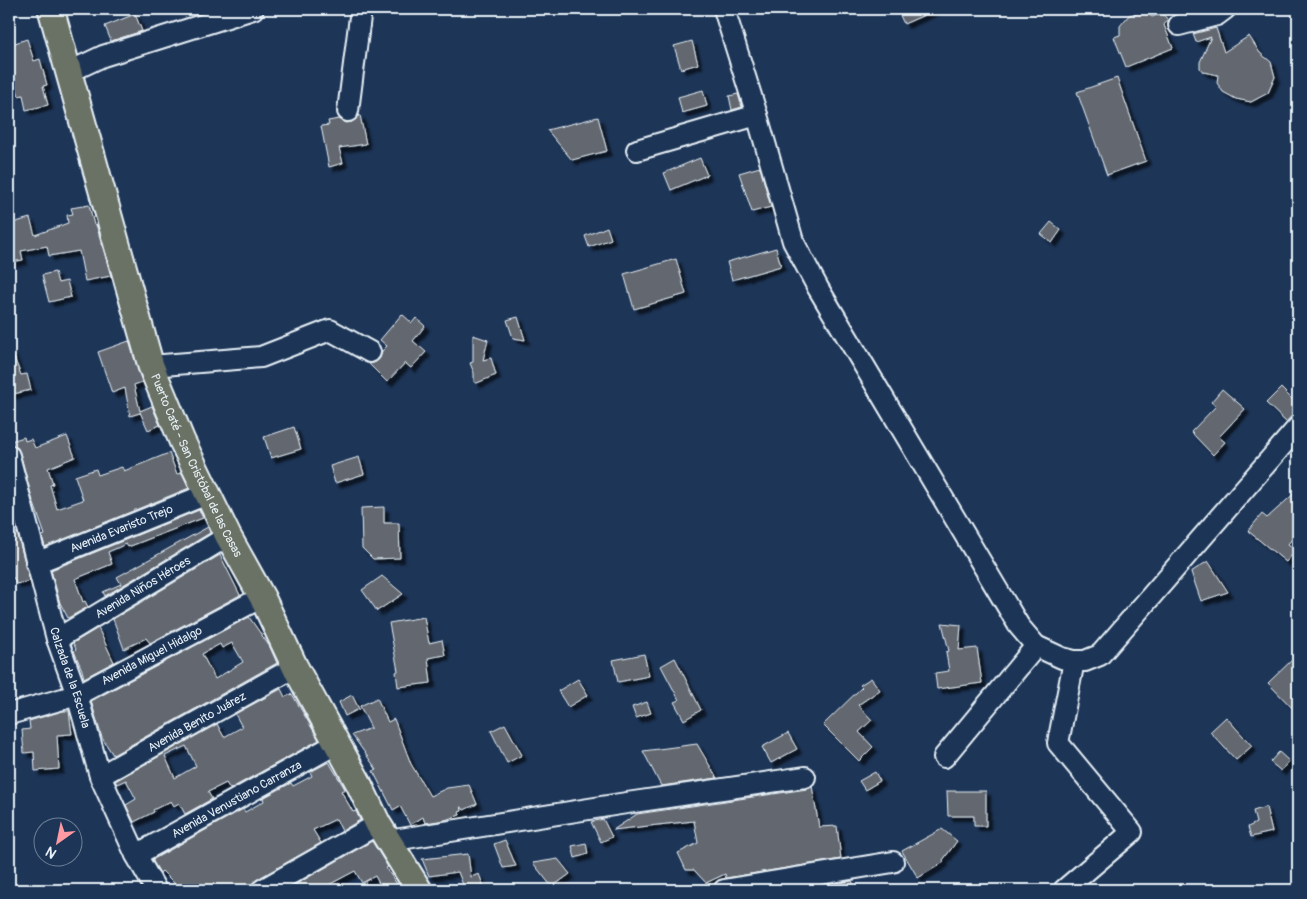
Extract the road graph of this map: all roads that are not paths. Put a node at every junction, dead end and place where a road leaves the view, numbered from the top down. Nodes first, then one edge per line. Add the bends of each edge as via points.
1 (50, 9) edge
2 (252, 9) edge
3 (361, 9) edge
4 (724, 9) edge
5 (1225, 9) edge
6 (1179, 25) dead end
7 (69, 72) junction
8 (348, 111) dead end
9 (757, 116) junction
10 (637, 150) dead end
11 (370, 352) dead end
12 (151, 366) junction
13 (1298, 427) edge
14 (9, 456) edge
15 (207, 494) junction
16 (228, 536) junction
17 (36, 563) junction
18 (262, 597) junction
19 (57, 639) junction
20 (1036, 646) junction
21 (1074, 661) junction
22 (295, 667) junction
23 (77, 695) junction
24 (9, 714) edge
25 (336, 744) junction
26 (944, 757) dead end
27 (100, 776) junction
28 (804, 777) dead end
29 (383, 833) junction
30 (136, 855) junction
31 (893, 862) dead end
32 (156, 890) edge
33 (262, 890) edge
34 (419, 890) edge
35 (724, 890) edge
36 (1064, 890) edge

1 - 7 main road, Puerto Caté - San Cristóbal de las Casas
2 - 7 street via 103,56
3 - 8 street
4 - 9 street
5 - 6 street via 1217,15
7 - 12 main road, Puerto Caté - San Cristóbal de las Casas
9 - 10 street
9 - 20 street via 793,241 1019,626
11 - 12 street via 330,330 260,357
12 - 15 main road, Puerto Caté - San Cristóbal de las Casas
13 - 21 street via 1100,655 1085,662
14 - 17 street, Calzada de la Escuela
15 - 16 main road, Puerto Caté - San Cristóbal de las Casas
15 - 17 street, Avenida Evaristo Trejo
16 - 18 main road, Puerto Caté - San Cristóbal de las Casas
16 - 19 street, Avenida Niños Héroes
17 - 19 street, Calzada de la Escuela
18 - 22 main road, Puerto Caté - San Cristóbal de las Casas
18 - 23 street, Avenida Miguel Hidalgo
19 - 23 street, Calzada de la Escuela
20 - 21 street
20 - 26 street
21 - 36 street via 1058,743 1132,832
22 - 25 main road, Puerto Caté - San Cristóbal de las Casas
22 - 27 street, Avenida Benito Juárez
23 - 24 street, Avenida Miguel Hidalgo
23 - 27 street, Calzada de la Escuela
25 - 29 main road, Puerto Caté - San Cristóbal de las Casas
25 - 30 street, Avenida Venustiano Carranza
27 - 30 street, Calzada de la Escuela
28 - 29 street via 620,804
29 - 33 street
29 - 34 main road, Puerto Caté - San Cristóbal de las Casas
30 - 32 street, Calzada de la Escuela
31 - 35 street

